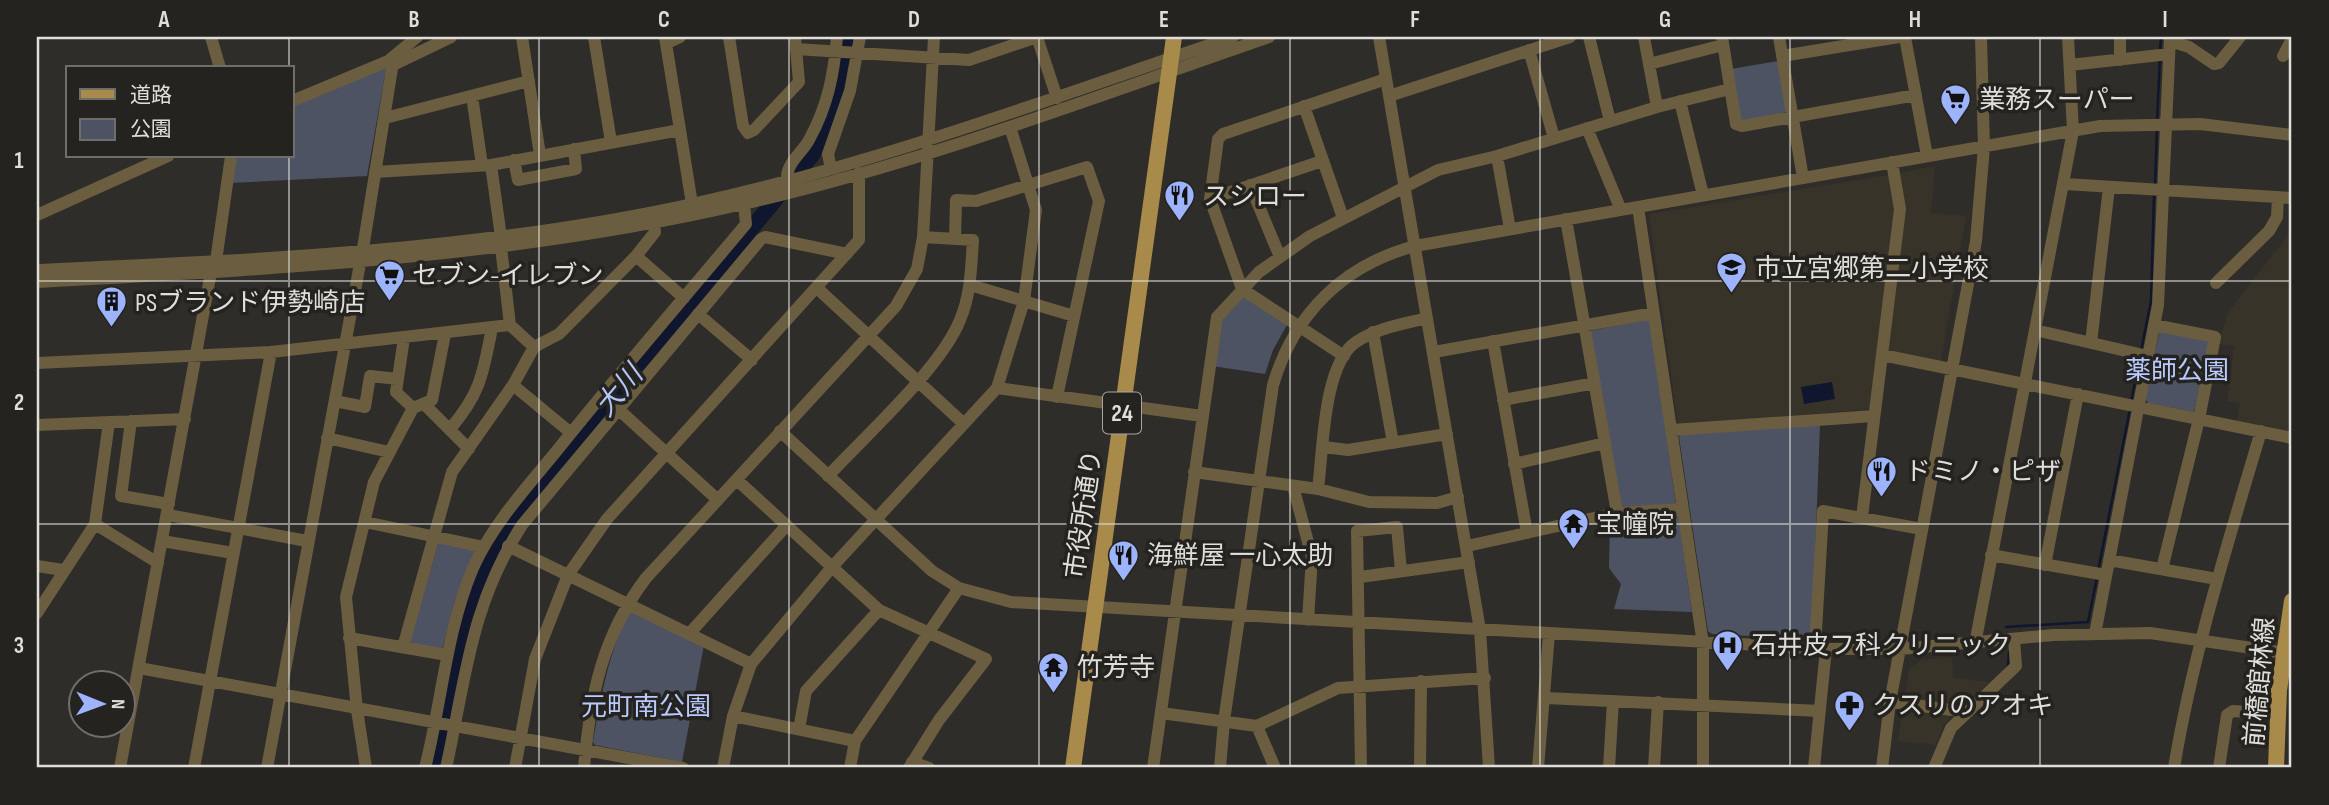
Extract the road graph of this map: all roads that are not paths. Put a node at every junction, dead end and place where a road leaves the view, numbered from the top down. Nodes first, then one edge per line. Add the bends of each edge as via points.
1 (211, 37) edge
2 (397, 37) edge
3 (417, 37) edge
4 (450, 37) edge
5 (522, 37) edge
6 (594, 37) edge
7 (680, 37) edge
8 (729, 37) edge
9 (837, 37) edge
10 (860, 37) edge
11 (934, 37) edge
12 (1037, 37) edge
13 (1174, 37) edge
14 (1233, 37) edge
15 (1269, 37) edge
16 (1379, 37) edge
17 (1570, 37) edge
18 (1589, 37) edge
19 (1644, 37) edge
20 (1779, 37) edge
21 (1899, 37) edge
22 (1905, 37) edge
23 (1981, 37) edge
24 (2068, 37) edge
25 (2120, 37) edge
26 (2239, 37) edge
27 (1878, 38) edge
28 (2292, 39) edge
29 (666, 40) edge
30 (1722, 41) edge
31 (1829, 42) edge
32 (796, 43) edge
33 (2170, 44) edge
34 (1529, 50) junction
35 (847, 51) junction
36 (1782, 56) junction
37 (2283, 56) dead end
38 (396, 58) junction
39 (932, 59) junction
40 (2120, 60) junction
41 (1649, 64) junction
42 (1170, 65) junction
43 (2070, 65) junction
44 (219, 66) edge
45 (1386, 79) junction
46 (529, 80) junction
47 (1730, 89) junction
48 (472, 96) junction
49 (1389, 96) junction
50 (1916, 96) junction
51 (1057, 97) junction
52 (294, 101) edge
53 (1679, 101) junction
54 (1304, 106) junction
55 (1657, 107) junction
56 (385, 118) junction
57 (1792, 118) junction
58 (1610, 121) junction
59 (2166, 123) junction
60 (1010, 127) junction
61 (1587, 128) junction
62 (680, 130) junction
63 (2073, 131) junction
64 (2292, 135) edge
65 (1554, 138) junction
66 (928, 140) junction
67 (611, 142) junction
68 (1984, 147) junction
69 (574, 149) junction
70 (540, 155) junction
71 (927, 156) junction
72 (1497, 156) junction
73 (1927, 156) junction
74 (164, 158) edge
75 (231, 158) edge
76 (514, 160) junction
77 (1322, 161) junction
78 (1892, 162) junction
79 (486, 165) junction
80 (831, 169) junction
81 (375, 172) junction
82 (859, 173) junction
83 (1803, 178) junction
84 (784, 181) junction
85 (2065, 184) junction
86 (1405, 185) junction
87 (1250, 186) junction
88 (1030, 187) junction
89 (2109, 187) junction
90 (2163, 190) junction
91 (1703, 195) junction
92 (2278, 197) junction
93 (2292, 198) edge
94 (1210, 199) junction
95 (692, 204) junction
96 (744, 204) junction
97 (1638, 207) junction
98 (1621, 210) junction
99 (37, 215) edge
100 (1342, 218) junction
101 (1566, 219) junction
102 (654, 223) junction
103 (1510, 229) junction
104 (923, 237) junction
105 (955, 239) junction
106 (501, 242) junction
107 (1415, 246) junction
108 (847, 254) junction
109 (636, 256) junction
110 (360, 257) junction
111 (1280, 257) junction
112 (213, 267) junction
113 (37, 270) edge
114 (37, 282) edge
115 (2216, 283) dead end
116 (970, 285) junction
117 (817, 288) junction
118 (1242, 289) junction
119 (684, 298) junction
120 (1024, 301) junction
121 (1654, 313) junction
122 (698, 314) junction
123 (1074, 316) junction
124 (1427, 318) junction
125 (1585, 323) junction
126 (510, 325) junction
127 (2154, 325) junction
128 (1298, 326) junction
129 (492, 328) junction
130 (2035, 330) junction
131 (1373, 332) junction
132 (445, 334) junction
133 (870, 336) junction
134 (404, 338) junction
135 (1493, 341) junction
136 (2091, 343) junction
137 (344, 345) junction
138 (534, 347) junction
139 (271, 352) junction
140 (1433, 352) junction
141 (197, 355) junction
142 (1882, 355) junction
143 (1344, 356) junction
144 (2148, 356) junction
145 (752, 360) junction
146 (37, 363) edge
147 (1954, 368) junction
148 (398, 379) junction
149 (917, 380) junction
150 (2024, 382) junction
151 (1595, 383) junction
152 (513, 385) junction
153 (997, 388) junction
154 (2078, 394) junction
155 (1057, 397) junction
156 (1503, 400) junction
157 (335, 401) junction
158 (1123, 406) junction
159 (2138, 406) junction
160 (419, 407) junction
161 (618, 409) junction
162 (1202, 415) junction
163 (1874, 416) junction
164 (185, 419) junction
165 (2199, 419) junction
166 (131, 421) junction
167 (109, 422) junction
168 (964, 424) junction
169 (37, 425) edge
170 (450, 429) junction
171 (1672, 430) junction
172 (780, 431) junction
173 (2261, 431) junction
174 (571, 433) junction
175 (1447, 434) junction
176 (327, 438) junction
177 (2292, 438) edge
178 (1393, 443) junction
179 (1605, 443) junction
180 (1324, 447) junction
181 (469, 449) junction
182 (389, 452) junction
183 (666, 453) junction
184 (1514, 464) junction
185 (1194, 472) junction
186 (828, 476) junction
187 (737, 480) junction
188 (1259, 481) junction
189 (1293, 486) junction
190 (1318, 489) junction
191 (1458, 497) junction
192 (718, 500) junction
193 (1683, 509) junction
194 (168, 510) junction
195 (1617, 513) junction
196 (1862, 517) junction
197 (365, 522) junction
198 (875, 522) junction
199 (94, 524) junction
200 (787, 525) junction
201 (238, 527) junction
202 (1923, 529) junction
203 (1527, 533) junction
204 (433, 536) junction
205 (162, 541) junction
206 (307, 541) junction
207 (1467, 546) junction
208 (484, 547) junction
209 (509, 547) junction
210 (233, 553) junction
211 (1991, 555) junction
212 (2109, 559) junction
213 (1469, 562) junction
214 (158, 563) junction
215 (2045, 565) junction
216 (37, 566) edge
217 (832, 567) junction
218 (2162, 569) junction
219 (63, 570) junction
220 (1401, 571) junction
221 (568, 575) junction
222 (2106, 575) junction
223 (1360, 577) junction
224 (2217, 579) junction
225 (959, 588) junction
226 (2292, 601) edge
227 (626, 604) junction
228 (1095, 609) junction
229 (879, 610) junction
230 (37, 613) edge
231 (1175, 613) junction
232 (1239, 616) junction
233 (1308, 620) junction
234 (1357, 622) junction
235 (1480, 630) junction
236 (689, 634) junction
237 (930, 634) junction
238 (1549, 634) junction
239 (2095, 634) junction
240 (349, 638) junction
241 (2014, 639) junction
242 (2200, 639) junction
243 (1975, 643) junction
244 (1703, 644) junction
245 (403, 647) junction
246 (1820, 649) junction
247 (1900, 649) junction
248 (2288, 653) edge
249 (447, 655) junction
250 (751, 664) junction
251 (139, 668) junction
252 (1485, 678) junction
253 (208, 681) junction
254 (1421, 681) junction
255 (1359, 686) junction
256 (281, 695) junction
257 (1546, 698) junction
258 (1613, 701) junction
259 (1658, 702) junction
260 (1890, 702) junction
261 (1703, 705) junction
262 (356, 710) junction
263 (1820, 711) junction
264 (1968, 712) junction
265 (1161, 713) junction
266 (2278, 714) junction
267 (733, 716) junction
268 (1224, 721) junction
269 (435, 724) junction
270 (1257, 726) junction
271 (453, 727) junction
272 (799, 730) junction
273 (521, 738) junction
274 (855, 741) junction
275 (586, 750) junction
276 (910, 765) edge
277 (120, 768) edge
278 (194, 768) edge
279 (267, 768) edge
280 (366, 768) edge
281 (425, 768) edge
282 (446, 768) edge
283 (516, 768) edge
284 (584, 768) edge
285 (683, 768) edge
286 (723, 768) edge
287 (850, 768) edge
288 (929, 768) edge
289 (1073, 768) edge
290 (1153, 768) edge
291 (1220, 768) edge
292 (1275, 768) edge
293 (1361, 768) edge
294 (1420, 768) edge
295 (1489, 768) edge
296 (1538, 768) edge
297 (1609, 768) edge
298 (1654, 768) edge
299 (1703, 768) edge
300 (1814, 768) edge
301 (1882, 768) edge
302 (1934, 768) edge
303 (2174, 768) edge
304 (2219, 768) edge
305 (2276, 768) edge

1 - 44 street
2 - 38 street
3 - 38 street
4 - 38 street
5 - 46 street
6 - 67 street
7 - 29 street
8 - 32 street via 743,126 748,132 799,82
9 - 35 street
10 - 35 street
11 - 39 street
12 - 39 street via 969,60
12 - 51 street
13 - 42 main road, 24
14 - 42 street
15 - 42 street
16 - 45 street
17 - 34 street
18 - 58 street
19 - 41 street
20 - 36 street
21 - 27 street
22 - 50 street
23 - 68 street
24 - 43 street
25 - 40 street
26 - 33 street via 2214,64 2189,47
27 - 31 street
28 - 37 street
29 - 62 street
30 - 41 street
30 - 47 street
31 - 36 street
32 - 35 street
33 - 40 street
33 - 59 street
34 - 49 street
34 - 65 street
35 - 39 street
35 - 80 street via 850,91 828,154
35 - 84 street via 807,144
36 - 57 street
38 - 52 street
38 - 56 street
39 - 66 street
40 - 43 street
41 - 55 street
42 - 51 street
42 - 60 street
42 - 158 main road, 市役所通り / 24
43 - 63 street
45 - 49 street
45 - 54 street
46 - 48 street
46 - 70 street
47 - 53 street
47 - 57 street via 1736,124
48 - 56 street
48 - 79 street
49 - 86 street
50 - 57 street
50 - 73 street
51 - 66 street
53 - 55 street
53 - 91 street
54 - 77 street
54 - 94 street via 1223,134 1218,139
55 - 58 street
56 - 81 street
57 - 83 street
58 - 61 street
59 - 63 street
59 - 64 street
59 - 90 street
60 - 71 street
60 - 88 street
61 - 65 street
61 - 98 street
62 - 67 street
62 - 95 street
63 - 68 street
63 - 85 street
65 - 72 street
66 - 71 street
66 - 80 street
67 - 69 street
68 - 73 street
68 - 147 street via 1976,241
69 - 70 street
69 - 76 street via 576,169 517,180
70 - 76 street
71 - 82 street
71 - 104 street
72 - 86 street via 1438,170
72 - 103 street
73 - 78 street
74 - 99 street
75 - 112 street
76 - 79 street
77 - 87 street
77 - 100 street
78 - 83 street
78 - 142 street via 1900,209
79 - 81 street
79 - 106 street
80 - 84 street
81 - 110 street
82 - 96 street
82 - 108 street via 859,240
83 - 91 street
84 - 95 street
85 - 89 street
85 - 130 street
86 - 100 street
86 - 107 street
87 - 94 street
87 - 111 street
88 - 105 street via 976,201 956,200
88 - 120 street via 1036,210
88 - 123 street via 1087,167 1099,201
89 - 90 street
89 - 136 street
90 - 92 street
90 - 127 street
91 - 97 street
92 - 93 street
92 - 115 street via 2277,217 2269,231
94 - 118 street
95 - 106 street
96 - 102 street
96 - 119 street via 746,224
97 - 98 street
97 - 121 street
98 - 101 street
100 - 111 street
101 - 103 street
101 - 125 street
102 - 106 street
102 - 109 street via 655,232
103 - 107 street
104 - 105 street
104 - 133 street via 908,289
105 - 116 street via 973,240
106 - 110 street
106 - 126 street
107 - 124 street
107 - 128 street via 1386,254 1353,272 1321,298
108 - 117 street
108 - 122 street via 765,237
109 - 119 street
109 - 138 street via 559,334
110 - 112 street
110 - 137 street
111 - 118 street
112 - 113 street
112 - 114 street
112 - 141 street
116 - 120 street
116 - 149 street via 950,341
117 - 133 street
117 - 145 street
118 - 128 street
118 - 162 street via 1214,321
119 - 174 street
120 - 123 street
120 - 153 street
121 - 125 street
121 - 171 street
122 - 145 street
122 - 161 street
123 - 155 street
124 - 131 street
124 - 140 street
125 - 135 street
125 - 151 street
126 - 129 street
126 - 138 street
127 - 144 street
127 - 165 street via 2215,337
128 - 143 street
128 - 188 street via 1273,386
129 - 132 street
129 - 170 street via 480,387
130 - 136 street
130 - 150 street
131 - 143 street
131 - 178 street
132 - 134 street
132 - 160 street via 432,400
133 - 149 street
133 - 172 street
134 - 137 street
134 - 148 street
135 - 140 street
135 - 156 street
136 - 144 street
137 - 139 street
137 - 157 street
138 - 152 street
139 - 141 street
139 - 201 street
140 - 175 street
141 - 146 street
141 - 164 street
142 - 147 street
142 - 163 street
143 - 180 street via 1335,372
144 - 159 street
145 - 183 street
147 - 150 street
147 - 202 street
148 - 157 street via 370,376 365,407
148 - 160 street via 396,392
149 - 168 street
149 - 186 street
150 - 154 street
150 - 211 street
151 - 156 street
151 - 179 street
152 - 174 street
152 - 181 street
153 - 155 street
153 - 168 street
154 - 159 street
154 - 215 street
155 - 158 street
156 - 184 street
157 - 176 street
158 - 162 street
158 - 228 main road, 市役所通り / 24
159 - 165 street
159 - 212 street
160 - 170 street
160 - 182 street
161 - 183 street
161 - 209 street
162 - 185 street
163 - 171 street
163 - 196 street
164 - 166 street
164 - 194 street
165 - 173 street
165 - 218 street
166 - 167 street
166 - 194 street via 121,496
167 - 169 street
167 - 199 street
168 - 198 street
170 - 181 street
171 - 193 street
172 - 186 street
172 - 187 street
173 - 177 street
173 - 224 street
174 - 208 street
175 - 178 street
175 - 191 street
176 - 182 street
176 - 206 street
178 - 180 street via 1348,450
179 - 184 street
179 - 195 street
180 - 190 street
181 - 204 street via 447,482
182 - 197 street via 374,482
183 - 192 street
183 - 221 street via 607,519
184 - 203 street
185 - 188 street
185 - 231 street
186 - 198 street
187 - 192 street
187 - 200 street
188 - 189 street
188 - 232 street
189 - 190 street
189 - 233 street via 1312,557
190 - 191 street via 1368,502 1437,503
191 - 207 street
192 - 227 street
193 - 195 street
193 - 244 street
194 - 201 street
194 - 205 street
195 - 203 street
196 - 202 street
196 - 246 street via 1821,514
197 - 204 street
197 - 240 street via 346,597
198 - 217 street
198 - 225 street via 922,564
199 - 214 street
199 - 219 street
200 - 217 street
200 - 236 street
201 - 206 street
201 - 210 street
202 - 247 street
203 - 207 street
204 - 208 street
204 - 245 street
205 - 210 street
205 - 214 street
206 - 256 street
207 - 213 street
208 - 249 street via 466,588
209 - 221 street
209 - 271 street via 478,615
210 - 253 street
211 - 215 street
211 - 243 street
212 - 218 street
212 - 222 street
213 - 220 street
213 - 235 street
214 - 251 street
215 - 222 street
216 - 219 street
217 - 229 street
217 - 250 street
218 - 224 street
219 - 230 street
220 - 223 street
220 - 223 street via 1394,526 1357,531
221 - 227 street
221 - 273 street via 535,659
222 - 239 street
223 - 234 street
224 - 242 street
225 - 228 street via 1011,602
225 - 237 street
226 - 248 main road, 前橋館林線
227 - 236 street
227 - 275 street via 602,660
228 - 231 street
228 - 289 main road, 市役所通り / 24
229 - 237 street
229 - 272 street via 806,691
231 - 232 street
231 - 265 street
232 - 233 street
232 - 268 street
233 - 234 street
234 - 235 street
234 - 255 street
235 - 238 street
235 - 252 street
236 - 250 street
237 - 274 street
237 - 276 street via 986,659
238 - 244 street
238 - 257 street
239 - 241 street
239 - 242 street via 2150,633
240 - 245 street
240 - 262 street
241 - 243 street
241 - 264 street via 2016,666
242 - 248 street
242 - 303 street
243 - 247 street
244 - 246 street
244 - 261 street
245 - 249 street
246 - 247 street
246 - 263 street
247 - 260 street
248 - 266 main road, 前橋館林線
249 - 269 street
250 - 267 street
251 - 253 street
251 - 277 street
252 - 254 street
252 - 295 street
253 - 256 street
253 - 278 street
254 - 255 street
254 - 294 street
255 - 270 street via 1338,688
255 - 293 street
256 - 262 street
256 - 279 street
257 - 258 street
257 - 296 street
258 - 259 street
258 - 297 street
259 - 261 street
259 - 298 street
260 - 264 street
260 - 301 street
261 - 263 street
261 - 299 street
262 - 269 street
262 - 280 street
263 - 300 street
264 - 302 street via 1951,728
265 - 268 street
265 - 290 street
266 - 304 street via 2232,711 2227,715
266 - 305 main road, 前橋館林線
267 - 272 street
267 - 286 street
268 - 270 street
268 - 291 street
269 - 271 street
269 - 281 street
270 - 292 street
271 - 273 street
271 - 282 street
272 - 274 street
273 - 275 street
273 - 283 street
274 - 287 street
275 - 284 street
275 - 285 street
276 - 288 street

